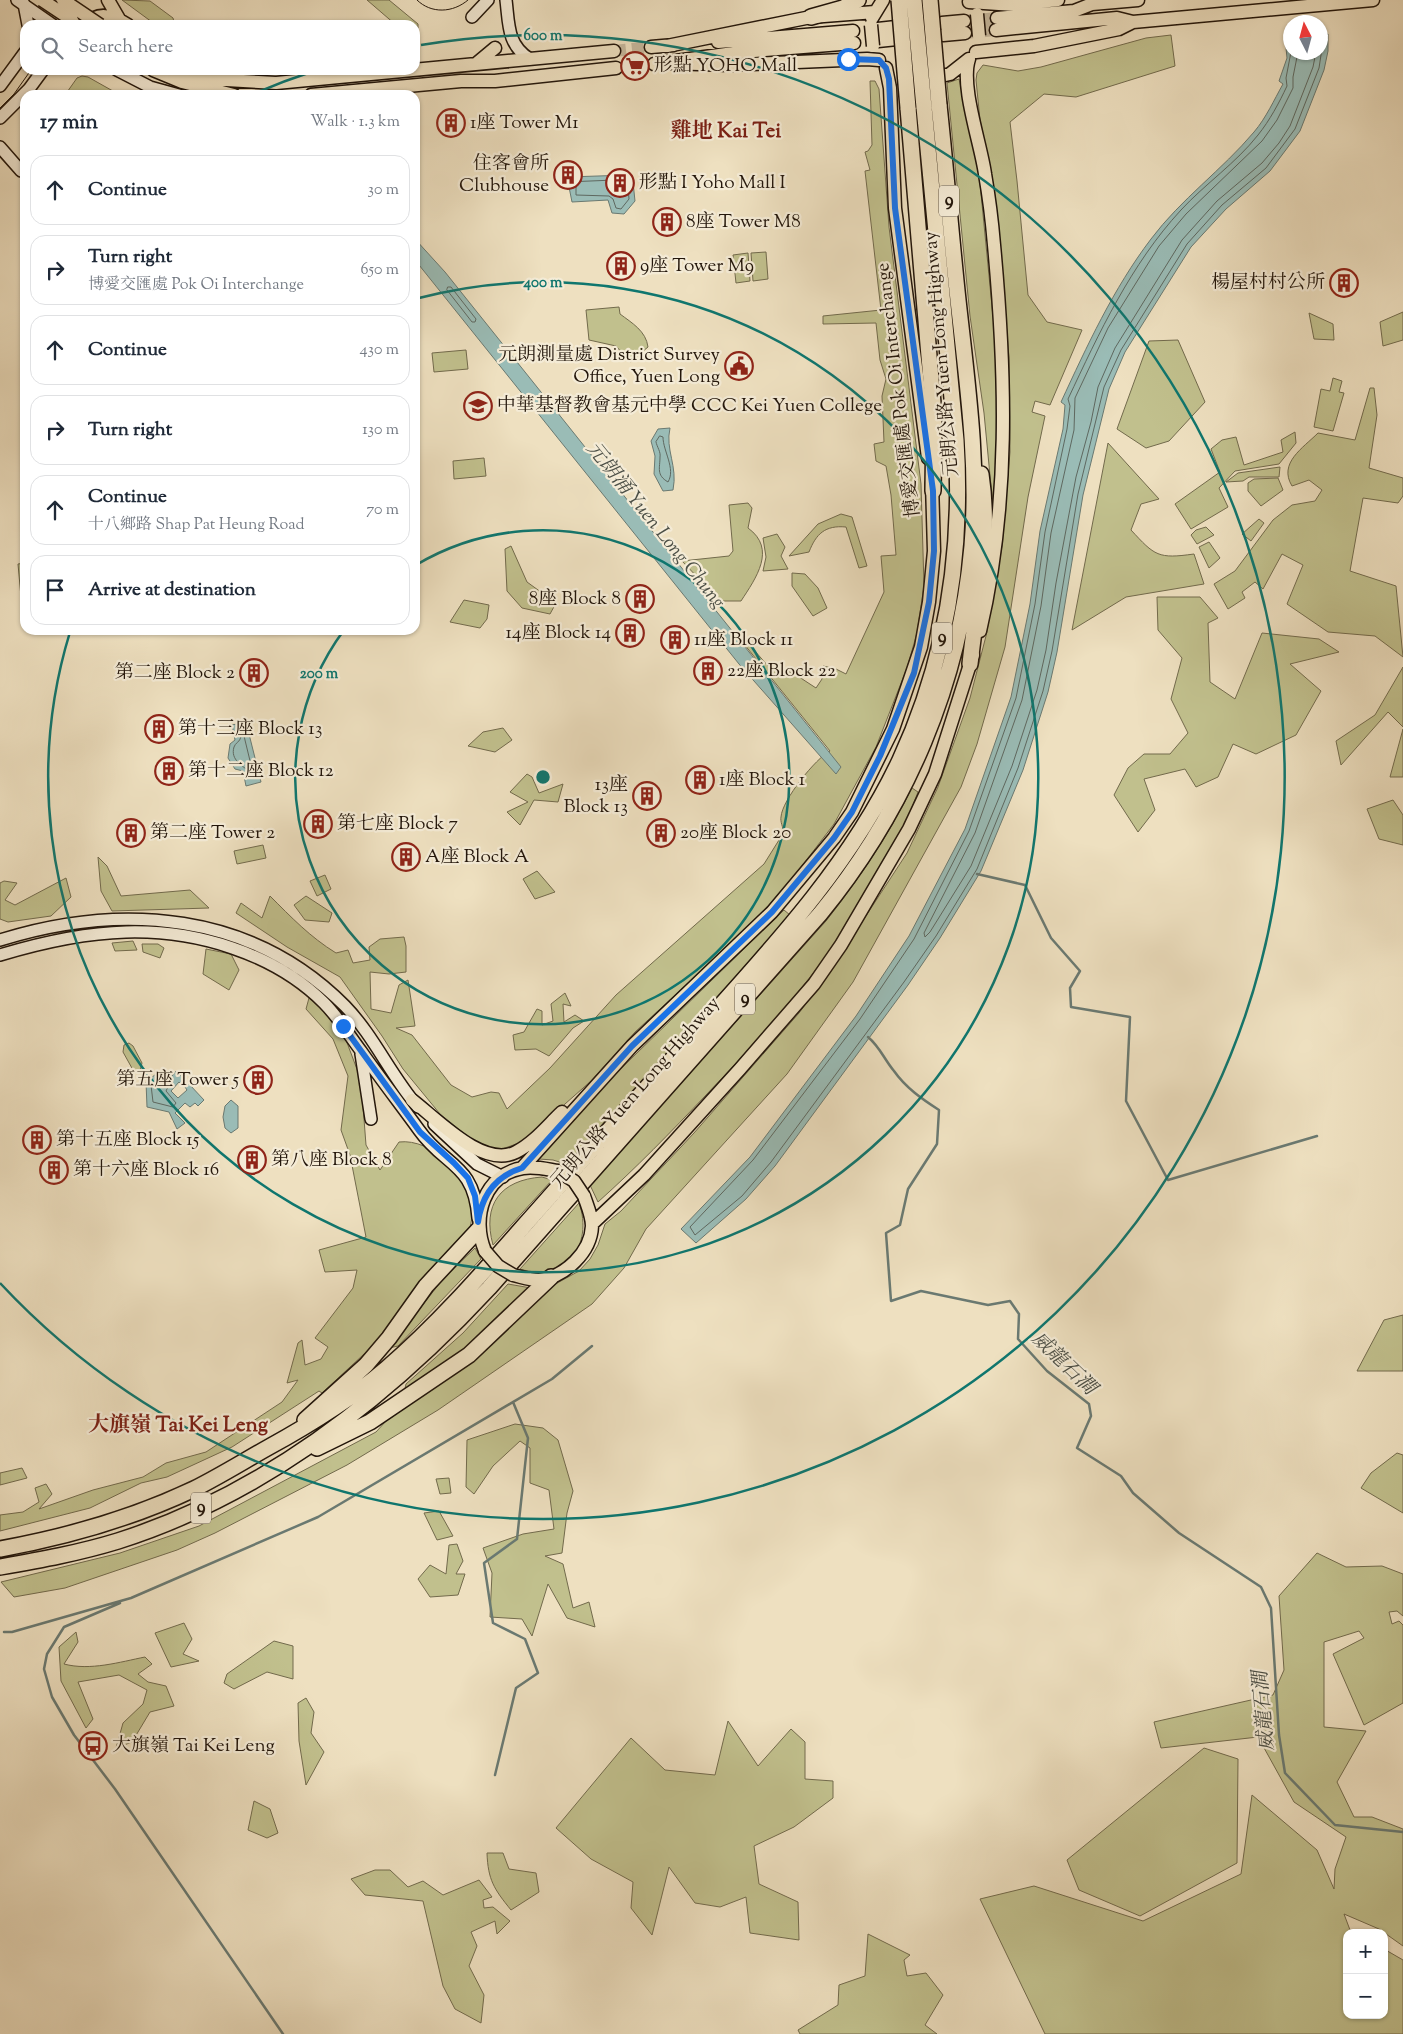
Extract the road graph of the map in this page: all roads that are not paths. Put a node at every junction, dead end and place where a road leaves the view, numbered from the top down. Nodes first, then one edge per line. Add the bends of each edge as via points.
1 (42, 0) edge
2 (62, 0) edge
3 (108, 0) edge
4 (488, 0) edge
5 (506, 0) edge
6 (858, 0) edge
7 (882, 0) edge
8 (899, 0) edge
9 (914, 0) edge
10 (930, 0) edge
11 (1058, 0) edge
12 (1079, 0) edge
13 (1138, 0) edge
14 (1373, 0) edge
15 (968, 1) edge
16 (1028, 1) edge
17 (21, 2) edge
18 (1092, 4) junction
19 (874, 12) junction
20 (472, 17) dead end
21 (811, 17) junction
22 (77, 18) edge
23 (26, 20) edge
24 (48, 20) edge
25 (50, 20) edge
26 (99, 20) edge
27 (118, 20) edge
28 (122, 20) edge
29 (1133, 22) junction
30 (964, 27) tunnel mouth
31 (942, 29) dead end
32 (896, 33) dead end
33 (875, 35) junction
34 (667, 46) junction
35 (651, 47) tunnel mouth
36 (495, 48) dead end
37 (614, 51) tunnel mouth
38 (972, 56) junction
39 (20, 59) edge
40 (530, 59) junction
41 (477, 63) junction
42 (501, 63) junction
43 (669, 63) junction
44 (654, 64) tunnel mouth
45 (882, 64) junction
46 (616, 68) tunnel mouth
47 (420, 69) edge
48 (39, 75) edge
49 (127, 75) edge
50 (165, 75) edge
51 (197, 75) edge
52 (359, 75) edge
53 (516, 77) junction
54 (210, 79) edge
55 (0, 86) edge
56 (28, 90) edge
57 (161, 90) edge
58 (226, 90) edge
59 (368, 90) edge
60 (20, 98) edge
61 (932, 106) junction
62 (0, 118) edge
63 (0, 147) edge
64 (20, 170) edge
65 (972, 426) junction
66 (933, 491) junction
67 (970, 664) junction
68 (0, 940) edge
69 (0, 956) edge
70 (632, 1046) junction
71 (361, 1052) junction
72 (404, 1095) junction
73 (371, 1119) dead end
74 (522, 1168) junction
75 (503, 1177) junction
76 (592, 1224) junction
77 (478, 1226) junction
78 (551, 1278) junction
79 (285, 1438) junction
80 (280, 1467) junction
81 (0, 1549) edge
82 (0, 1567) edge

1 - 22 main road, bridge
2 - 22 main road, bridge
2 - 25 main road, bridge
3 - 28 main road
4 - 20 main road
5 - 40 main road via 512,43
6 - 21 highway
7 - 19 main road
8 - 66 highway, bridge via 934,415
9 - 61 highway, 元朗公路 Yuen Long Highway / 9, bridge
10 - 61 highway, 元朗公路 Yuen Long Highway / 9, bridge
11 - 16 main road
12 - 18 main road
13 - 18 main road
14 - 29 main road
15 - 16 main road via 1014,5
15 - 38 main road, bridge via 977,14 979,36
17 - 23 main road
17 - 24 main road
18 - 29 main road via 1074,11 996,24 1117,18
19 - 21 main road
19 - 33 main road
21 - 34 main road
26 - 27 main road via 108,16
29 - 38 main road via 1119,29 1034,46 986,49
30 - 31 main road
32 - 33 main road
33 - 45 main road, 博愛交匯處 Pok Oi Interchange
34 - 35 main road
34 - 43 main road via 853,37
36 - 41 main road
37 - 40 main road
38 - 45 main road via 950,74 924,80 904,77
38 - 67 main road via 966,77 986,174 1003,363 1004,411 1003,458 989,595
39 - 55 main road
40 - 42 main road
41 - 42 main road
41 - 47 main road
42 - 53 main road
43 - 44 main road
43 - 45 main road via 729,65 857,59
45 - 66 main road, 博愛交匯處 Pok Oi Interchange via 890,88 896,215
46 - 53 main road
48 - 56 main road
49 - 57 main road
50 - 54 main road via 182,82
51 - 54 main road
52 - 54 main road via 290,82
53 - 59 main road via 495,82
54 - 58 main road
60 - 62 main road
61 - 65 highway, 元朗公路 Yuen Long Highway / 9
61 - 79 highway, 元朗公路 Yuen Long Highway / 9 via 956,440 958,514 954,567 940,645 923,703 900,759 846,855 807,906 473,1283 421,1337 366,1386 325,1416
63 - 64 main road
65 - 67 highway via 986,513
65 - 80 highway, 元朗公路 Yuen Long Highway / 9 via 972,545 955,649 938,708 915,764 860,862 820,914 465,1314 394,1380
66 - 70 main road, 博愛交匯處 Pok Oi Interchange via 934,551 929,602 914,673 880,756 852,812 772,912
67 - 76 main road via 935,774 886,872 841,946 814,984 644,1176
68 - 72 main road via 44,928 125,919 188,924 237,937 292,962 329,992 356,1020
69 - 71 main road via 73,938 127,932 213,942 259,958 291,976 326,1004
70 - 72 main road via 525,1147 502,1157 478,1151
70 - 74 main road
71 - 72 main road
71 - 73 main road
72 - 75 main road via 472,1160 485,1170
72 - 77 main road via 420,1132 468,1178 475,1196
74 - 75 main road
74 - 76 main road, bridge via 543,1168 574,1181 584,1196
75 - 77 main road via 483,1200
76 - 78 main road via 585,1248 577,1259
77 - 78 main road, bridge via 485,1250 498,1266 529,1279
77 - 79 highway via 426,1286 366,1364
78 - 80 highway via 468,1355 370,1422
79 - 81 highway, 元朗公路 Yuen Long Highway / 9 via 222,1474 163,1502 70,1534
80 - 82 highway, 元朗公路 Yuen Long Highway / 9 via 203,1507 144,1531 77,1552

